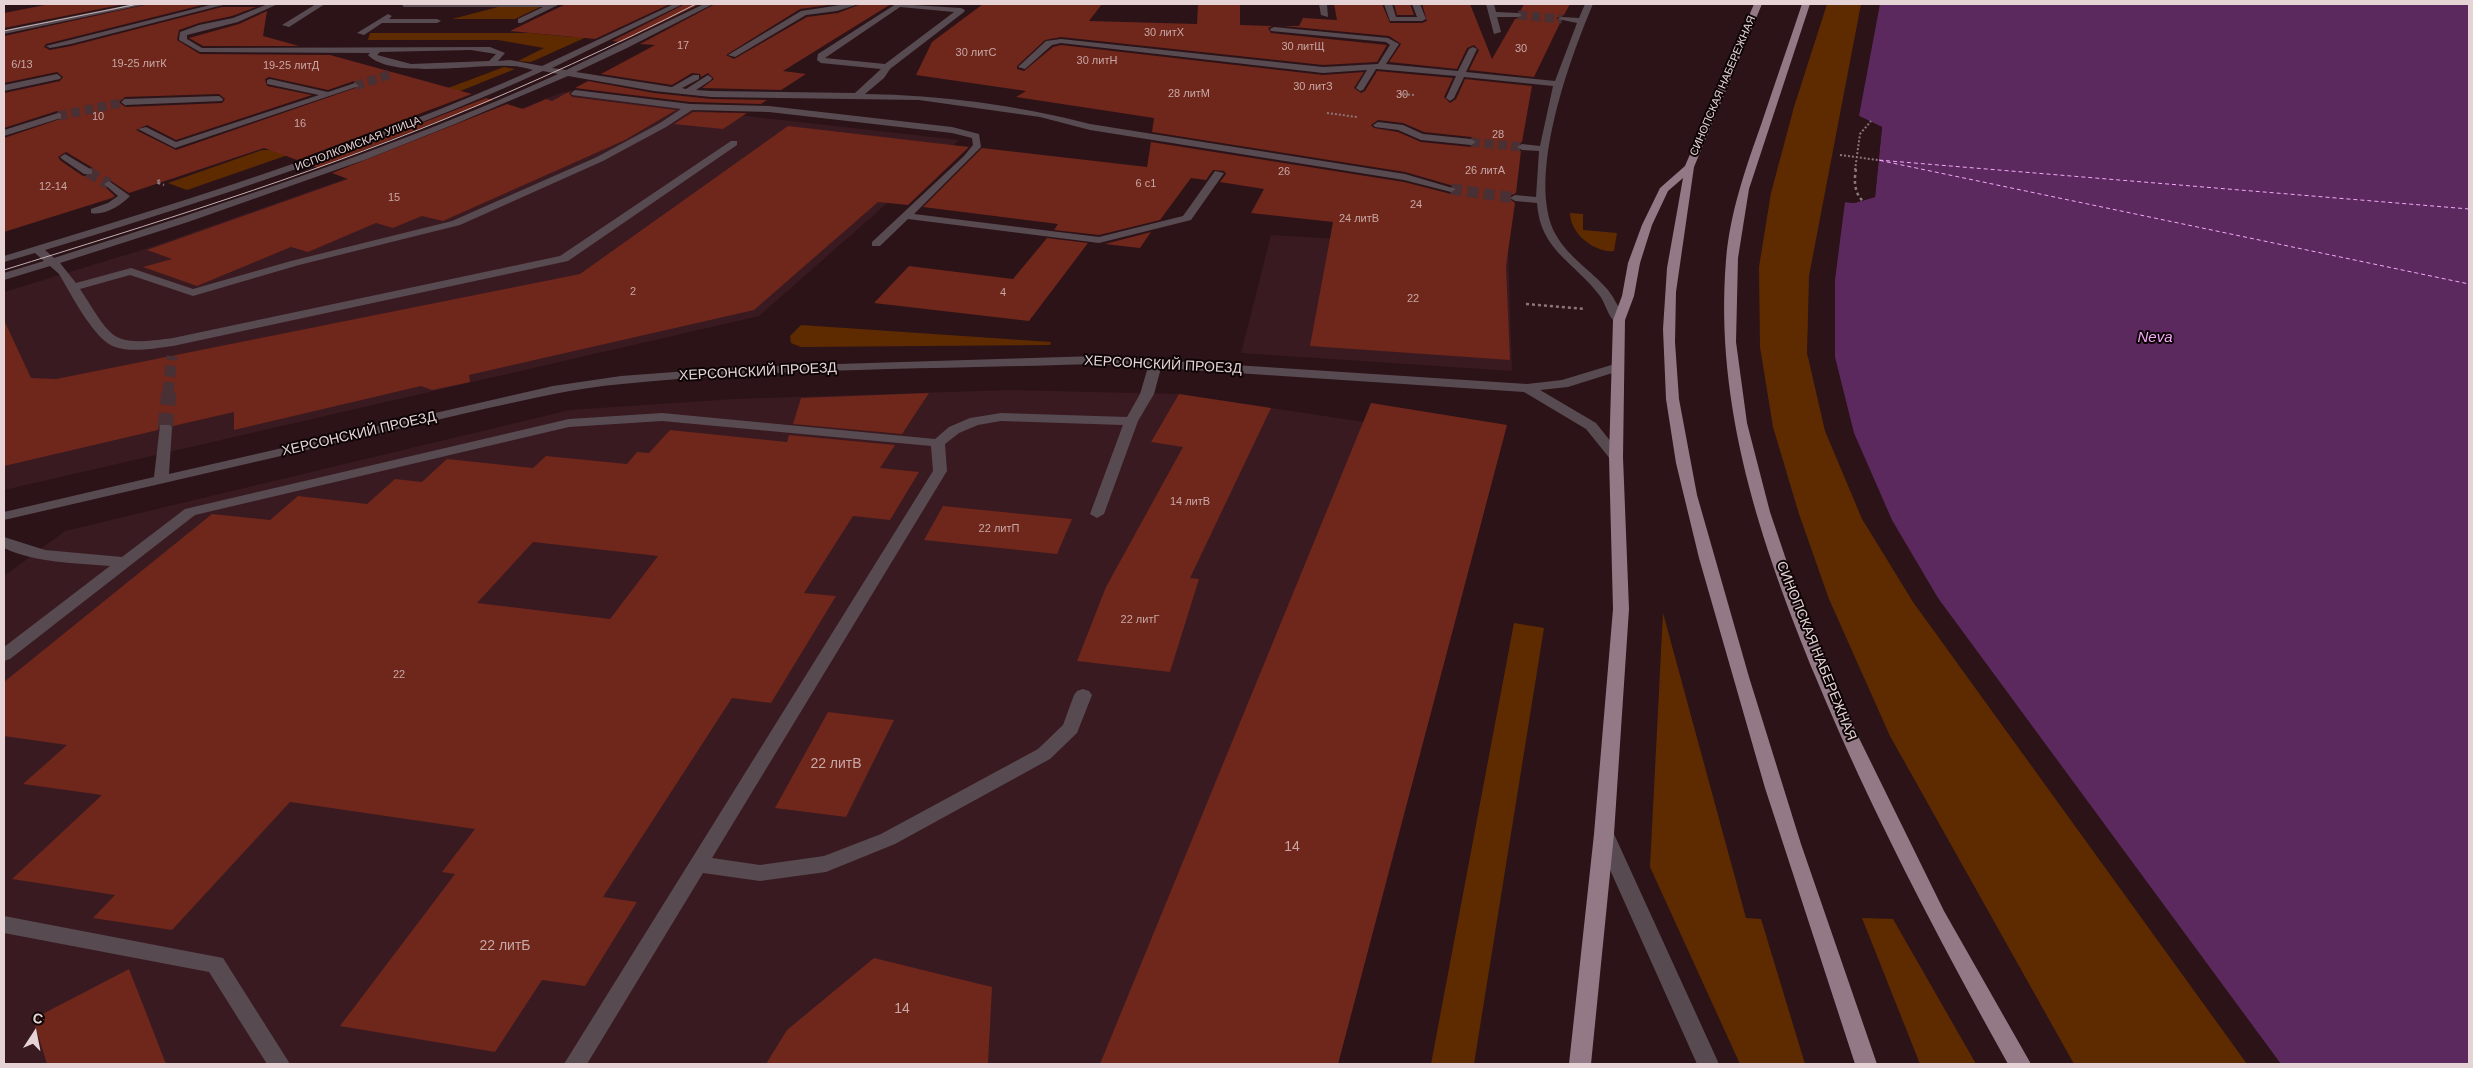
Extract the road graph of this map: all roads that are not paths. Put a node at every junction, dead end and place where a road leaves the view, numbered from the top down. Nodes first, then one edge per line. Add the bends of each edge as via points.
1 (143, 4) edge
2 (274, 4) edge
3 (321, 4) edge
4 (504, 4) edge
5 (679, 4) edge
6 (709, 4) edge
7 (855, 4) edge
8 (1323, 4) edge
9 (1388, 4) edge
10 (1416, 4) edge
11 (1490, 4) edge
12 (1589, 4) edge
13 (1758, 4) edge
14 (1806, 4) edge
15 (219, 5) edge
16 (405, 5) edge
17 (941, 6) edge
18 (126, 7) junction
19 (1492, 14) junction
20 (175, 15) junction
21 (1325, 15) dead end
22 (1518, 15) tunnel mouth
23 (1562, 19) tunnel mouth
24 (148, 20) junction
25 (380, 21) junction
26 (437, 21) dead end
27 (521, 21) dead end
28 (1581, 21) junction
29 (286, 25) dead end
30 (202, 27) junction
31 (1274, 29) dead end
32 (4, 32) edge
33 (1497, 32) dead end
34 (361, 33) dead end
35 (50, 46) dead end
36 (1473, 49) dead end
37 (378, 50) junction
38 (732, 55) dead end
39 (491, 64) junction
40 (1377, 66) junction
41 (887, 67) junction
42 (1022, 67) dead end
43 (412, 68) junction
44 (543, 69) junction
45 (569, 73) junction
46 (391, 74) tunnel mouth
47 (1460, 74) junction
48 (57, 76) dead end
49 (696, 77) dead end
50 (708, 78) dead end
51 (270, 82) dead end
52 (1557, 84) junction
53 (355, 86) tunnel mouth
54 (4, 88) edge
55 (654, 88) junction
56 (1360, 88) dead end
57 (673, 90) junction
58 (687, 92) junction
59 (575, 93) dead end
60 (328, 95) junction
61 (857, 96) junction
62 (1450, 98) dead end
63 (219, 99) dead end
64 (630, 101) junction
65 (125, 102) tunnel mouth
66 (690, 107) junction
67 (58, 116) tunnel mouth
68 (1378, 125) road end
69 (143, 129) dead end
70 (4, 132) edge
71 (1471, 142) tunnel mouth
72 (734, 143) dead end
73 (1522, 147) tunnel mouth
74 (1544, 149) junction
75 (65, 157) dead end
76 (1689, 168) junction
77 (88, 172) tunnel mouth
78 (1219, 173) dead end
79 (109, 184) tunnel mouth
80 (1451, 189) tunnel mouth
81 (1515, 198) tunnel mouth
82 (1541, 200) junction
83 (906, 216) junction
84 (116, 224) junction
85 (876, 244) dead end
86 (37, 249) junction
87 (4, 259) edge
88 (53, 262) junction
89 (4, 277) edge
90 (73, 287) junction
91 (1619, 320) junction
92 (173, 342) junction
93 (172, 356) tunnel mouth
94 (1156, 363) junction
95 (1618, 367) junction
96 (1527, 388) junction
97 (1131, 421) junction
98 (166, 428) tunnel mouth
99 (938, 443) junction
100 (1616, 458) junction
101 (161, 480) junction
102 (1097, 514) dead end
103 (4, 516) edge
104 (4, 542) edge
105 (124, 562) junction
106 (11, 643) edge
107 (4, 655) edge
108 (1083, 695) dead end
109 (1604, 834) junction
110 (698, 864) junction
111 (4, 924) edge
112 (279, 1064) edge
113 (575, 1064) edge
114 (1580, 1064) edge
115 (1708, 1064) edge
116 (1866, 1064) edge
117 (2020, 1064) edge

1 - 18 street
2 - 30 street via 235,20
3 - 29 street
4 - 16 street
4 - 27 street via 554,5
5 - 44 street, ИСПОЛКОМСКАЯ УЛИЦА
6 - 45 street, ИСПОЛКОМСКАЯ УЛИЦА
7 - 38 street via 804,13
8 - 21 street
9 - 10 street via 1393,19 1422,19
11 - 19 street
12 - 28 street
13 - 76 main road, СИНОПСКАЯ НАБЕРЕЖНАЯ
14 - 117 main road, СИНОПСКАЯ НАБЕРЕЖНАЯ via 1744,189 1732,258 1730,342 1740,423 1763,512 1791,598 1848,734 1937,917
15 - 20 street
16 - 25 street
17 - 41 street via 961,10
17 - 41 street via 899,5 821,56 820,60
18 - 24 street
18 - 32 street
19 - 22 street
19 - 33 street
20 - 24 street
20 - 30 street
23 - 28 street
24 - 35 street via 101,36
25 - 26 street
25 - 34 street
28 - 52 street
30 - 37 street via 183,34 183,40 200,50
31 - 40 street via 1388,40 1395,44
36 - 47 street
37 - 39 street via 471,48 501,53
37 - 43 street via 372,55
39 - 43 street
39 - 44 street via 510,63
40 - 42 street via 1323,70 1061,41 1049,43
40 - 47 street
40 - 56 street
41 - 61 street
43 - 46 street
44 - 45 street
44 - 84 street, ИСПОЛКОМСКАЯ УЛИЦА via 356,143
45 - 55 street
45 - 88 street, ИСПОЛКОМСКАЯ УЛИЦА via 370,154
47 - 52 street
47 - 62 street
48 - 54 street
49 - 57 street
50 - 58 street
51 - 60 street
52 - 74 street
53 - 60 street
55 - 57 street
55 - 64 street
57 - 58 street
58 - 61 street
59 - 64 street
60 - 69 street via 175,145
61 - 80 street via 920,97 1040,114 1090,127 1405,176
63 - 65 street
64 - 66 street
66 - 83 street via 769,109 952,130 976,136 978,145 967,158
66 - 90 street via 600,159 456,223 295,262 193,293 131,272
67 - 70 street
68 - 71 street via 1400,127 1421,137
72 - 92 street via 564,260
73 - 74 street
74 - 82 street
75 - 77 street
76 - 91 main road, СИНОПСКАЯ НАБЕРЕЖНАЯ via 1664,190 1647,225
76 - 116 main road, СИНОПСКАЯ НАБЕРЕЖНАЯ via 1688,194 1673,269 1670,323 1670,366 1677,440 1747,701 1815,920
78 - 83 street via 1187,218 1099,240
79 - 84 street via 125,196 112,206 92,208
81 - 82 street
82 - 91 street via 1546,228 1554,242 1604,294
83 - 85 street
84 - 86 street, ИСПОЛКОМСКАЯ УЛИЦА
86 - 87 street, ИСПОЛКОМСКАЯ УЛИЦА
86 - 88 street
88 - 89 street, ИСПОЛКОМСКАЯ УЛИЦА
88 - 90 street
90 - 92 street via 105,336 118,344 144,346
91 - 95 main road, СИНОПСКАЯ НАБЕРЕЖНАЯ
92 - 93 street
94 - 96 street, ХЕРСОНСКИЙ ПРОЕЗД
94 - 97 street via 1147,394
94 - 101 street, ХЕРСОНСКИЙ ПРОЕЗД via 1096,360 907,364 621,380 484,405
95 - 96 street, ХЕРСОНСКИЙ ПРОЕЗД via 1563,384
95 - 100 main road, СИНОПСКАЯ НАБЕРЕЖНАЯ
96 - 100 street, ХЕРСОНСКИЙ ПРОЕЗД via 1590,426
97 - 99 street via 1001,417 975,421 954,430
97 - 102 street
98 - 101 street
99 - 105 street via 662,417 569,423 190,512
99 - 110 street via 940,471
100 - 109 main road, СИНОПСКАЯ НАБЕРЕЖНАЯ via 1621,609
101 - 103 street, ХЕРСОНСКИЙ ПРОЕЗД
104 - 105 street via 35,552
105 - 106 street
106 - 107 street
108 - 110 street via 1071,728 1044,754 888,839 826,864 760,873
109 - 114 main road, СИНОПСКАЯ НАБЕРЕЖНАЯ
109 - 115 street
110 - 113 street
111 - 112 street via 216,964

